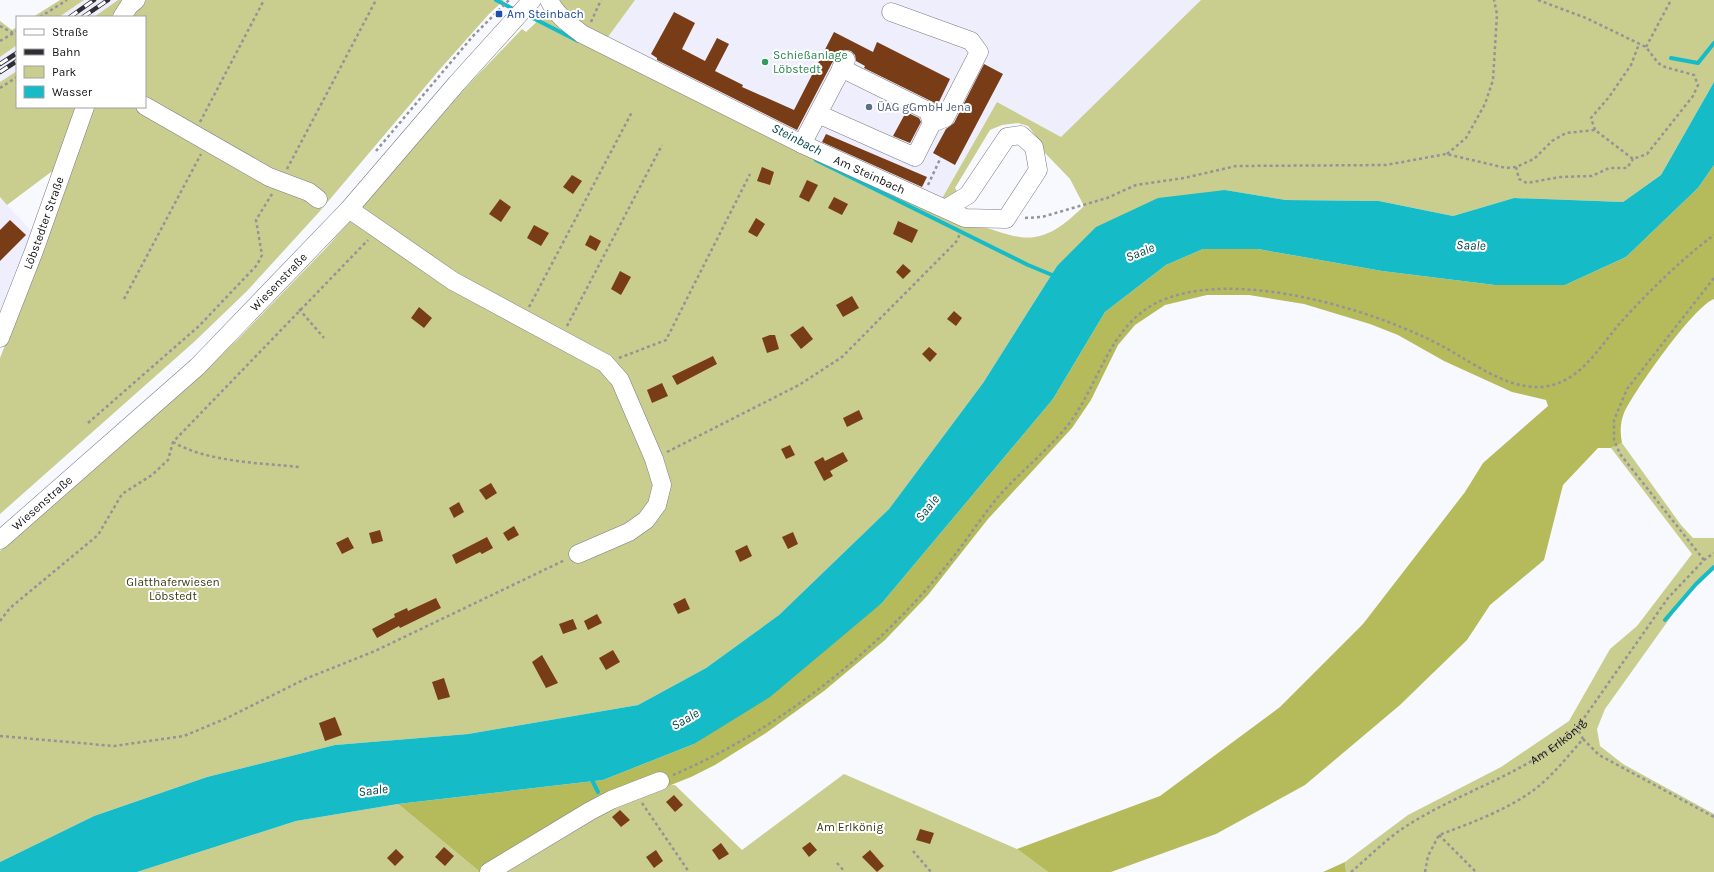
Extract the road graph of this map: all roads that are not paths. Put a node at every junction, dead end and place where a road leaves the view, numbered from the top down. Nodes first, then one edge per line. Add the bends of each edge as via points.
1 (136, 0) edge
2 (549, 0) edge
3 (522, 2) edge
4 (891, 12) dead end
5 (123, 16) edge
6 (146, 107) edge
7 (85, 108) edge
8 (818, 114) junction
9 (932, 123) junction
10 (802, 144) junction
11 (318, 199) dead end
12 (945, 209) junction
13 (349, 210) junction
14 (0, 338) edge
15 (0, 540) edge
16 (578, 554) road end
17 (660, 781) road end
18 (489, 872) edge

1 - 5 street
2 - 10 street, Am Steinbach via 564,20 582,34
3 - 13 street, Wiesenstraße via 512,21
4 - 9 street via 971,41 979,52 945,118
6 - 11 street via 280,182 309,192
7 - 14 street, Löbstedter Straße
8 - 9 street via 915,157
8 - 9 street via 843,64 928,111
8 - 10 street
10 - 12 street, Am Steinbach
12 - 12 street, Am Steinbach via 968,195 1007,137 1021,135 1034,147 1038,170 1006,219 964,218
13 - 15 street, Wiesenstraße via 197,367
13 - 16 street via 453,281 605,363 620,380 654,458 662,485 657,505 646,520 629,532
17 - 18 street via 590,811

